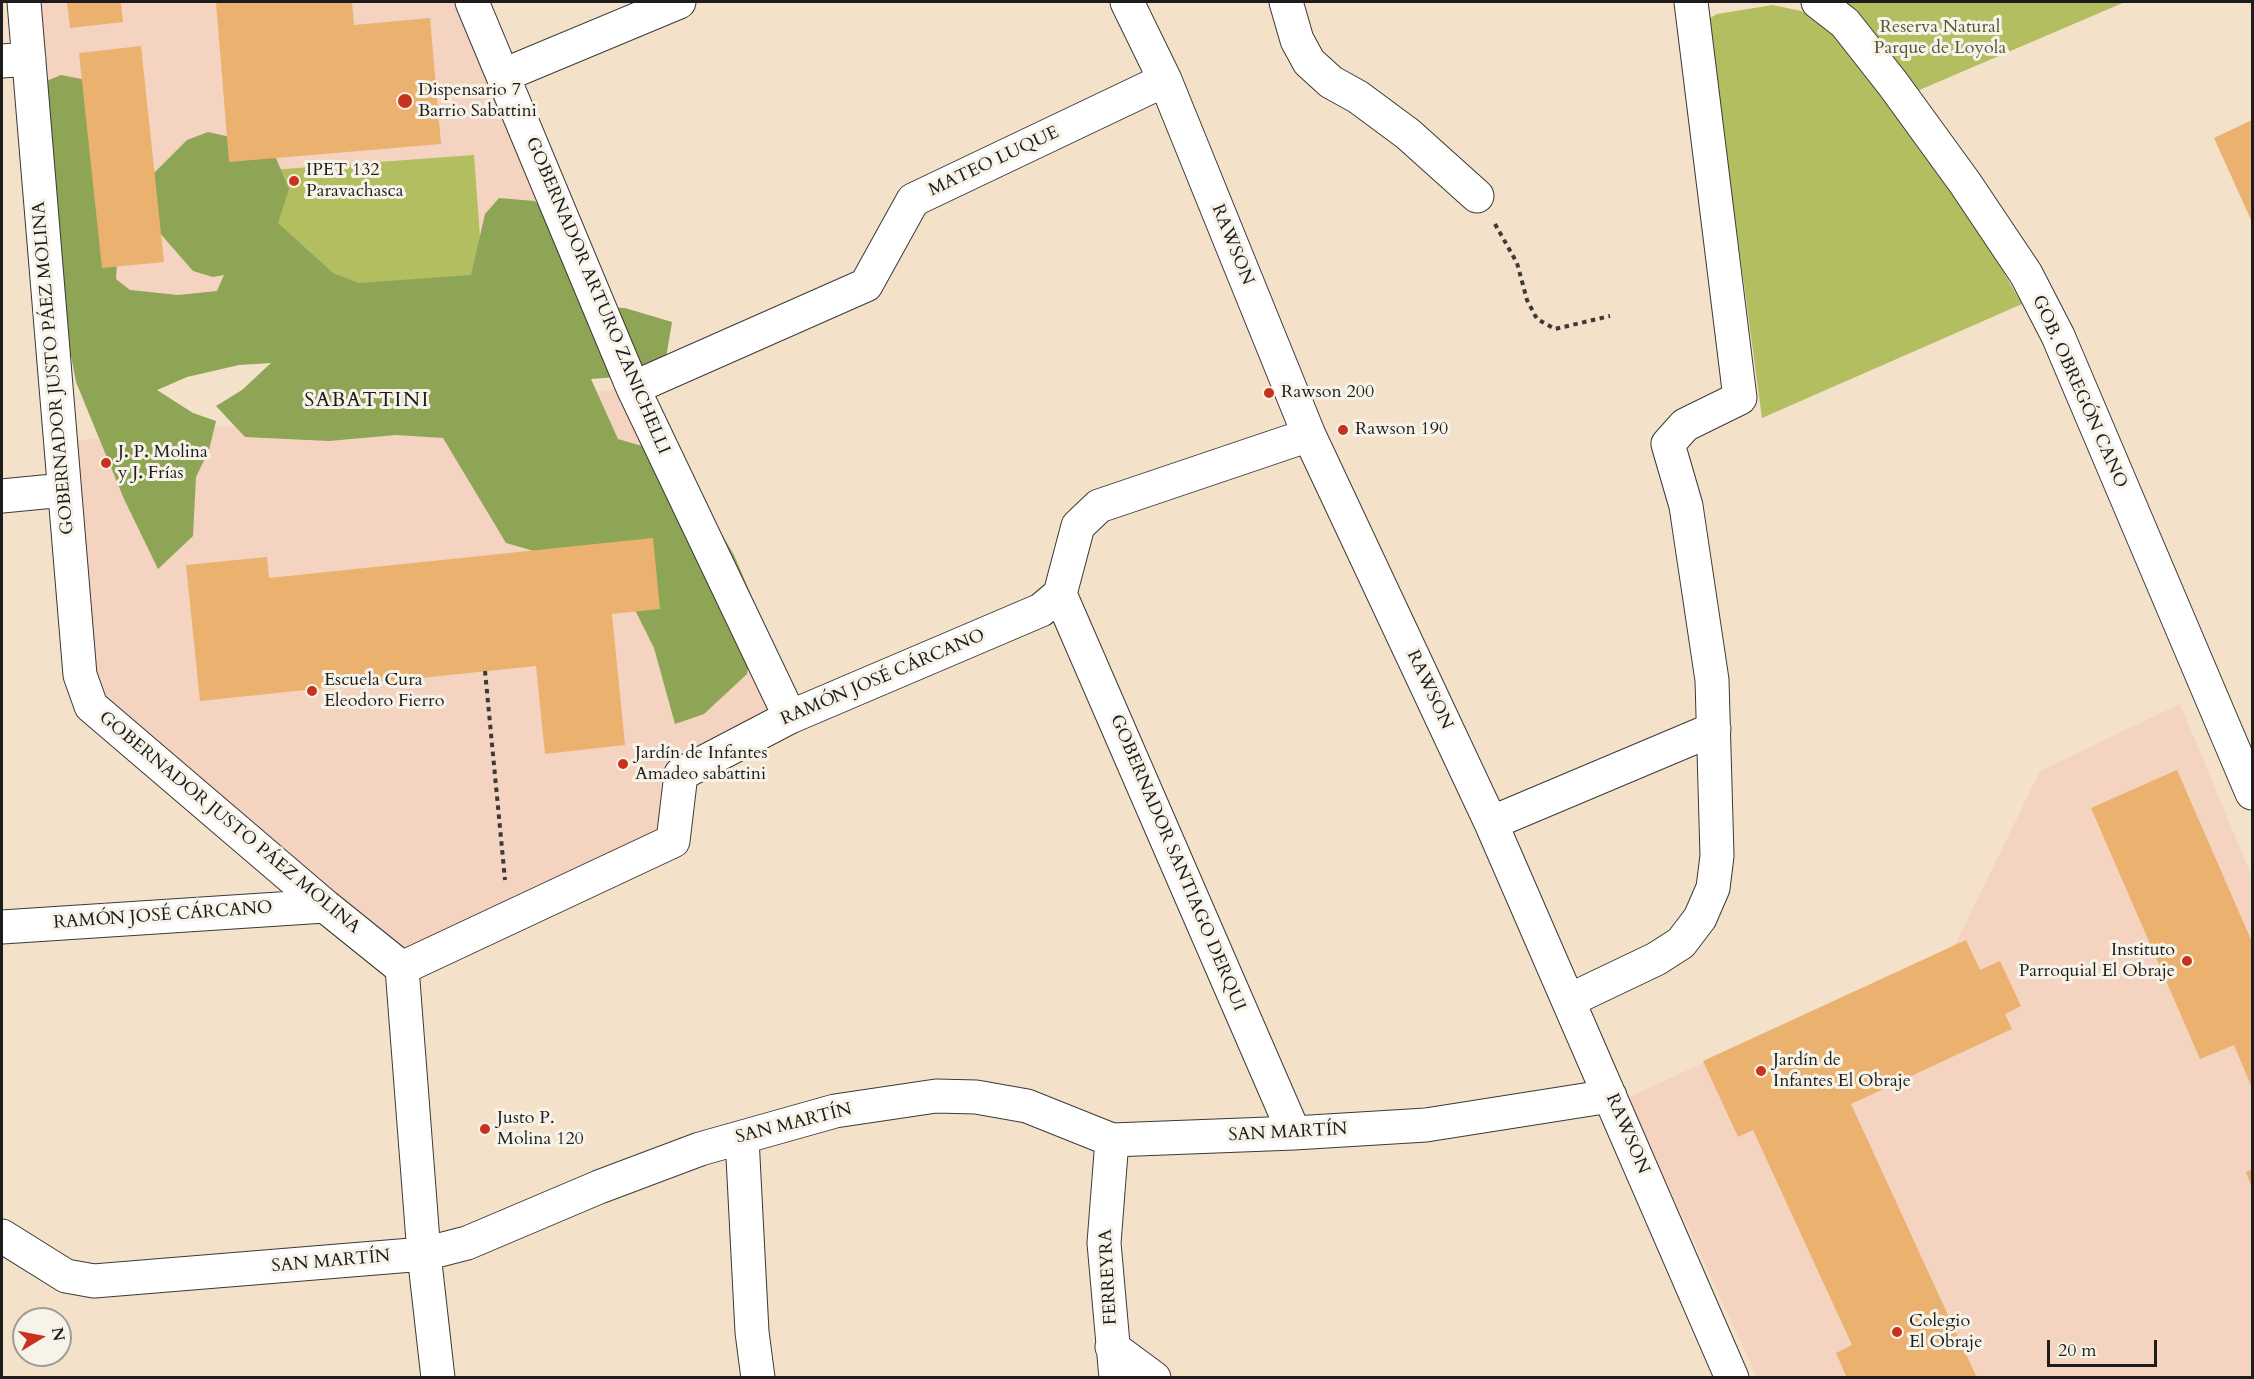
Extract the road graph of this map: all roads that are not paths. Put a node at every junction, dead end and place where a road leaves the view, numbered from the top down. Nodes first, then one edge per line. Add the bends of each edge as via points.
1 (24, 2) edge
2 (472, 2) edge
3 (679, 2) edge
4 (1127, 2) edge
5 (1286, 2) edge
6 (1692, 2) edge
7 (1818, 2) edge
8 (15, 60) edge
9 (504, 75) junction
10 (1165, 80) junction
11 (1477, 196) road end
12 (633, 388) junction
13 (1310, 435) junction
14 (64, 490) junction
15 (2, 496) edge
16 (1060, 594) junction
17 (790, 717) junction
18 (1713, 729) junction
19 (2253, 793) edge
20 (1491, 823) junction
21 (325, 906) junction
22 (2, 927) edge
23 (402, 968) junction
24 (1570, 1000) junction
25 (1610, 1095) junction
26 (1294, 1133) junction
27 (742, 1138) junction
28 (1112, 1140) junction
29 (2, 1236) edge
30 (424, 1254) junction
31 (1114, 1362) edge
32 (438, 1377) edge
33 (758, 1377) edge
34 (1154, 1377) edge
35 (1732, 1377) edge

1 - 8 street, GOBERNADOR JUSTO PÁEZ MOLINA
2 - 9 street, GOBERNADOR ARTURO ZANICHELLI
3 - 9 street
4 - 10 street, RAWSON
5 - 11 street via 1297,40 1309,62 1331,82 1408,134
6 - 18 street via 1740,398 1685,425 1668,444 1686,506 1712,680
7 - 19 street, GOB. OBREGÓN CANO via 1845,23 1893,84 2026,274 2058,336
8 - 14 street, GOBERNADOR JUSTO PÁEZ MOLINA
9 - 12 street, GOBERNADOR ARTURO ZANICHELLI
10 - 12 street, MATEO LUQUE via 913,200 866,285
10 - 13 street, RAWSON
12 - 17 street, GOBERNADOR ARTURO ZANICHELLI
13 - 16 street via 1100,506 1078,526
13 - 20 street, RAWSON
14 - 15 street
14 - 21 street, GOBERNADOR JUSTO PÁEZ MOLINA via 80,675 91,706
16 - 17 street, RAMÓN JOSÉ CÁRCANO via 1041,610
16 - 26 street, GOBERNADOR SANTIAGO DERQUI
17 - 23 street, RAMÓN JOSÉ CÁRCANO via 681,774 673,841
18 - 20 street
18 - 24 street via 1717,856 1713,888 1700,918 1681,944
20 - 24 street, RAWSON
21 - 22 street, RAMÓN JOSÉ CÁRCANO
21 - 23 street, GOBERNADOR JUSTO PÁEZ MOLINA
23 - 30 street
24 - 25 street, RAWSON
25 - 26 street, SAN MARTÍN via 1426,1125
25 - 35 street, RAWSON
26 - 28 street, SAN MARTÍN
27 - 28 street, SAN MARTÍN via 836,1111 936,1096 976,1097 1027,1106
27 - 30 street, SAN MARTÍN via 700,1149 598,1187 467,1243
27 - 33 street
28 - 31 street, FERREYRA via 1104,1243
29 - 30 street, SAN MARTÍN via 66,1276 94,1281
30 - 32 street
31 - 34 street

